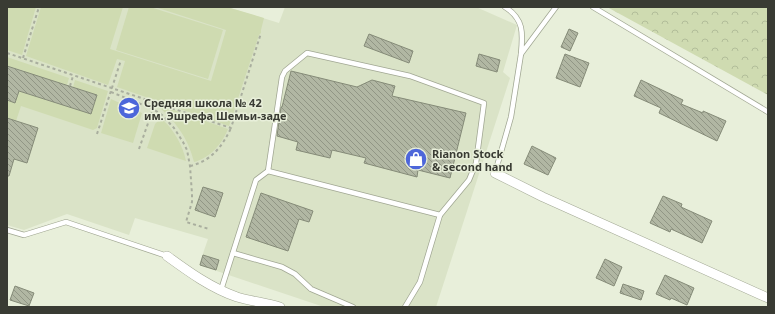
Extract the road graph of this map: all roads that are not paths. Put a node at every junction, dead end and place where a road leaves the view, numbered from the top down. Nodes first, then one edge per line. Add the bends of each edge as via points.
1 (505, 7) edge
2 (556, 7) edge
3 (592, 7) edge
4 (521, 54) junction
5 (768, 112) edge
6 (268, 171) junction
7 (495, 173) joint
8 (440, 215) junction
9 (7, 230) edge
10 (233, 253) junction
11 (167, 256) joint
12 (221, 290) junction
13 (768, 298) edge
14 (280, 307) edge
15 (353, 307) edge
16 (405, 307) edge

1 - 4 lane via 513,12 520,22
2 - 4 lane
3 - 5 lane
4 - 7 lane via 511,117
6 - 8 lane
6 - 8 lane via 282,77 285,71 307,53 410,76 484,103 476,163 469,180
6 - 10 lane via 256,180
7 - 13 street
8 - 16 lane via 420,282
9 - 11 lane via 24,236 66,222
10 - 12 lane
10 - 15 lane via 282,266 311,289
11 - 12 street via 195,276
12 - 14 street via 238,297

